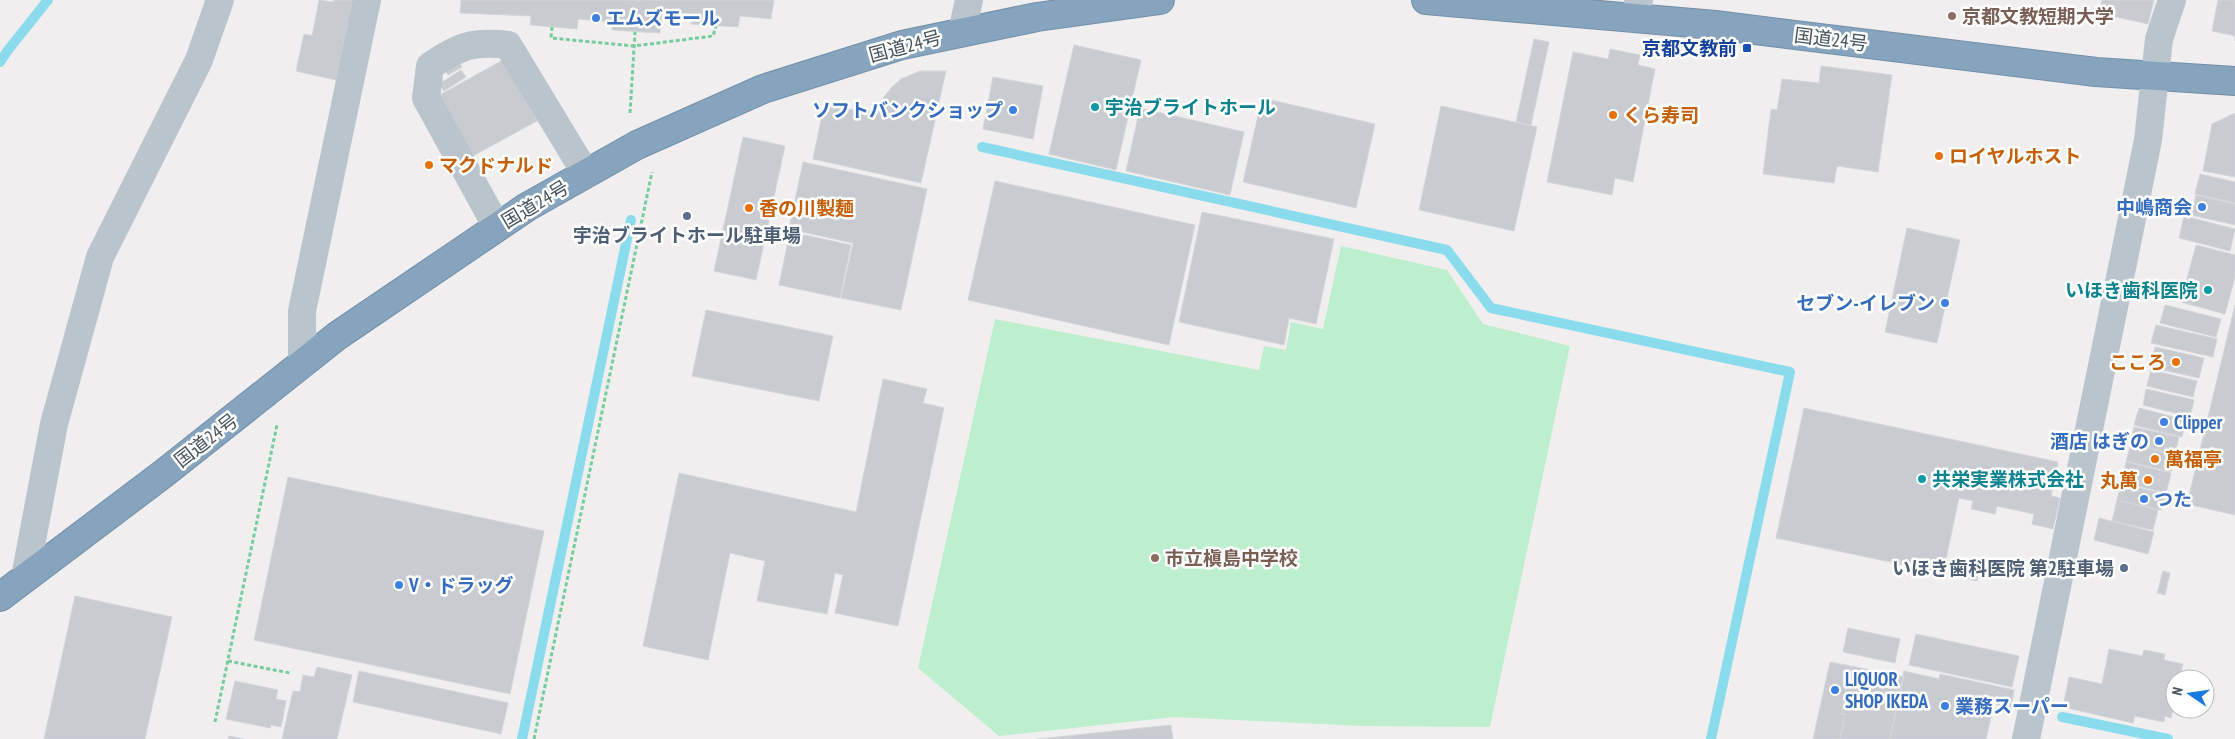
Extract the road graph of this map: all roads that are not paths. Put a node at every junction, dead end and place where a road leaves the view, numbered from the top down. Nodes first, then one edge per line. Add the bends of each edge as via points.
1 (220, 0) edge
2 (367, 0) edge
3 (969, 0) edge
4 (1160, 0) edge
5 (1426, 0) edge
6 (2172, 0) edge
7 (1637, 9) edge
8 (962, 32) junction
9 (2154, 76) junction
10 (2235, 81) edge
11 (586, 174) junction
12 (497, 227) junction
13 (302, 364) junction
14 (25, 577) junction
15 (0, 597) edge
16 (2026, 739) edge

1 - 14 street via 200,60 100,257 54,424
2 - 13 street via 302,311
3 - 8 street
4 - 8 highway, 国道24号 via 1037,17
5 - 7 highway, 国道24号
6 - 9 street via 2159,39
7 - 9 highway, 国道24号 via 1715,25 2096,72
8 - 11 highway, 国道24号 via 902,45 763,89 637,146
9 - 10 highway, 国道24号
9 - 16 street via 2148,140
11 - 12 highway, 国道24号 via 527,206
11 - 12 street via 508,45 488,43 455,49 430,66 426,98
12 - 13 highway, 国道24号 via 346,330
13 - 14 highway, 国道24号
14 - 15 highway, 国道24号

